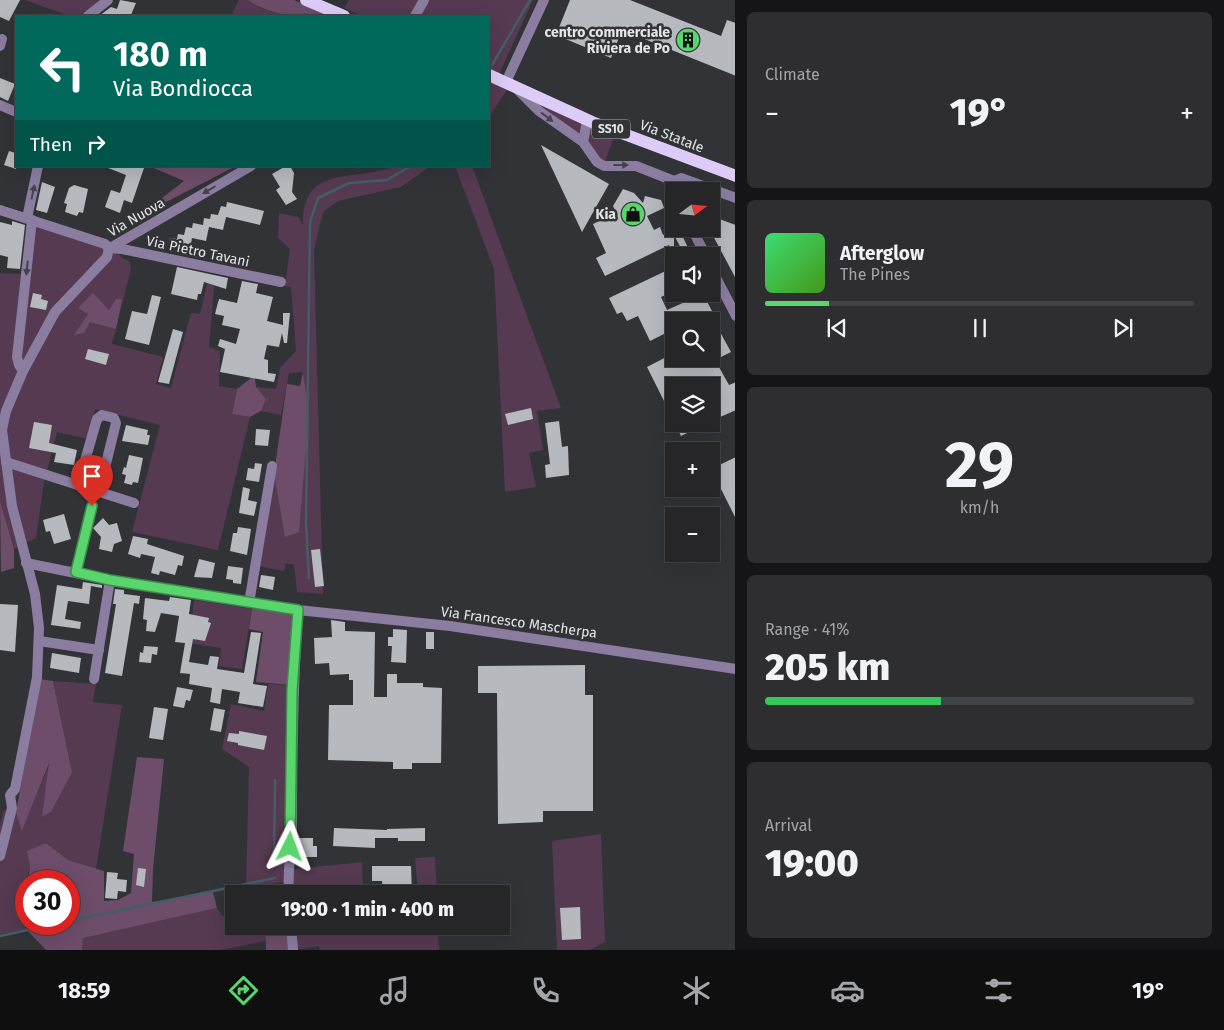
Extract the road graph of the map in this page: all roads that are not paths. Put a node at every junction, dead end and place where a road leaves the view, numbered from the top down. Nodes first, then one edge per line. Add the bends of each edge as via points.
1 (108, 0) edge
2 (306, 0) edge
3 (424, 0) edge
4 (544, 0) edge
5 (89, 15) edge
6 (342, 15) edge
7 (416, 15) edge
8 (490, 75) edge
9 (510, 84) junction
10 (0, 105) edge
11 (15, 112) edge
12 (592, 122) junction
13 (583, 142) junction
14 (38, 167) edge
15 (249, 167) edge
16 (735, 176) edge
17 (674, 180) joint
18 (735, 198) edge
19 (0, 210) edge
20 (30, 219) junction
21 (109, 248) junction
22 (281, 282) dead end
23 (720, 286) edge
24 (735, 316) edge
25 (23, 370) junction
26 (6, 462) junction
27 (272, 466) dead end
28 (78, 485) junction
29 (98, 492) junction
30 (134, 503) dead end
31 (92, 506) dead end
32 (26, 563) junction
33 (76, 572) junction
34 (110, 580) junction
35 (249, 603) junction
36 (298, 610) junction
37 (39, 641) junction
38 (99, 650) junction
39 (735, 668) edge
40 (94, 679) dead end
41 (0, 856) edge
42 (288, 885) edge
43 (292, 935) edge
44 (293, 950) edge

1 - 5 street
2 - 6 main road
3 - 7 street
4 - 9 street
8 - 9 main road, Via Statale / SS10
9 - 12 main road, Via Statale / SS10
9 -> 13 street via 539,111
10 - 11 street
12 - 13 street via 586,126
12 - 16 main road, Via Statale / SS10
13 -> 17 street via 594,159 604,166 636,166
20 -> 14 street
15 -> 21 street, Via Nuova
17 - 18 street via 682,178
19 - 20 street, Via Nuova
20 - 21 street, Via Nuova
20 -> 25 street via 17,357
21 - 22 street, Via Pietro Tavani
21 - 25 street via 107,257 55,312
23 - 24 street
25 - 26 street via 6,411 2,430
26 - 28 street
26 - 32 street via 12,506
27 - 35 street
28 - 29 street
28 - 29 street via 97,419 102,415 114,418 116,423
29 - 30 street
31 - 33 street
32 - 33 street, Via Francesco Mascherpa
32 - 37 street via 38,611
33 - 34 street, Via Francesco Mascherpa
34 - 35 street, Via Francesco Mascherpa
34 - 38 street
35 - 36 street, Via Francesco Mascherpa
36 - 39 street, Via Francesco Mascherpa via 450,626
36 - 42 street via 292,690 292,829
37 - 38 street
37 - 41 street via 37,676
38 - 40 street
43 - 44 street

